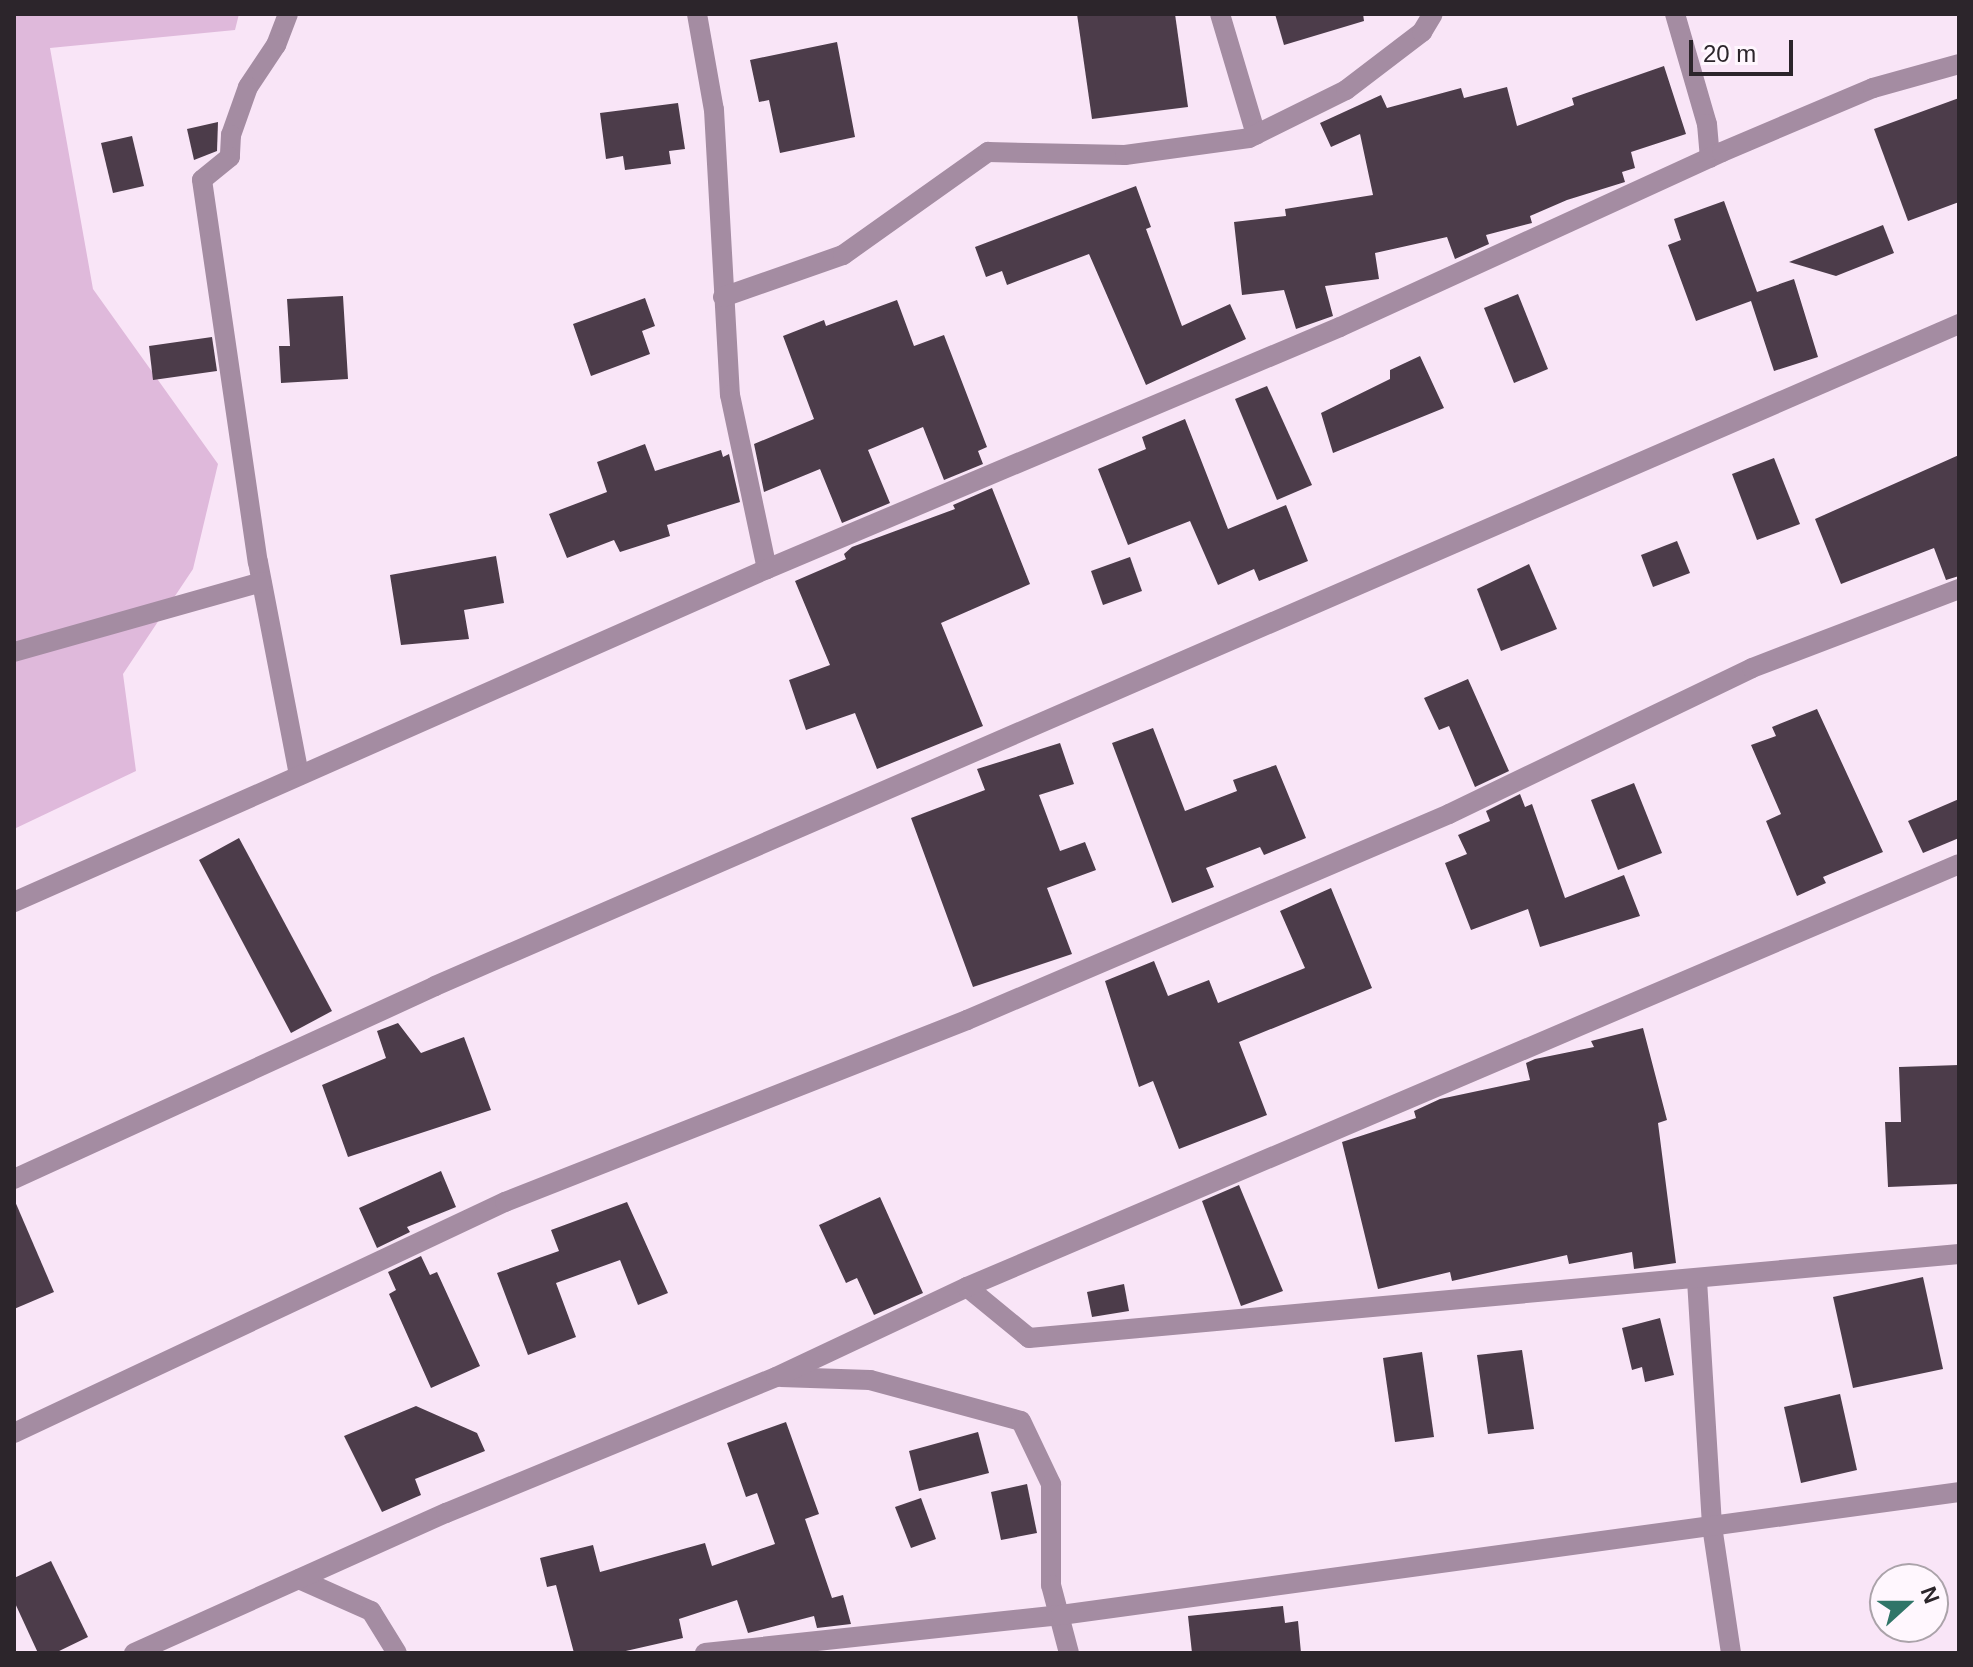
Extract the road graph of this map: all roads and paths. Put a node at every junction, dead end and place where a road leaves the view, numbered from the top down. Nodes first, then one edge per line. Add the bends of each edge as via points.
1 (288, 14) edge
2 (697, 14) edge
3 (1220, 14) edge
4 (1433, 14) edge
5 (1675, 14) edge
6 (1959, 64) edge
7 (1256, 135) junction
8 (1710, 158) junction
9 (723, 297) junction
10 (1959, 324) edge
11 (767, 569) junction
12 (261, 582) junction
13 (1959, 589) edge
14 (14, 652) edge
15 (299, 775) junction
16 (1959, 864) edge
17 (14, 902) edge
18 (14, 1179) edge
19 (1959, 1254) edge
20 (1697, 1280) junction
21 (967, 1287) junction
22 (776, 1377) junction
23 (14, 1433) edge
24 (1959, 1492) edge
25 (1712, 1526) junction
26 (299, 1579) junction
27 (1061, 1615) junction
28 (134, 1653) edge
29 (397, 1653) edge
30 (705, 1653) edge
31 (1069, 1653) edge
32 (1731, 1653) edge

1 - 12 street via 276,45 248,87 231,135 230,157 202,180
2 - 9 street via 714,110
3 - 7 street
4 - 7 street via 1422,32 1346,90
5 - 8 street via 1707,124
6 - 8 street via 1873,88
7 - 9 street via 1125,155 988,152 843,255
8 - 11 street via 1340,327
9 - 11 street via 730,395
10 - 18 street via 435,986
11 - 15 street
12 - 14 street
12 - 15 street
13 - 23 street via 1752,668 1449,814 967,1020 505,1202
15 - 17 street
16 - 21 street
19 - 20 street
20 - 21 street via 1327,1307 1029,1338
20 - 25 street
21 - 22 street
22 - 26 street
22 - 27 street via 870,1380 909,1395 939,1395 1021,1421 1051,1484 1051,1585
24 - 25 street
25 - 27 street
25 - 32 street
26 - 28 street
26 - 29 street via 371,1611
27 - 30 street
27 - 31 street

